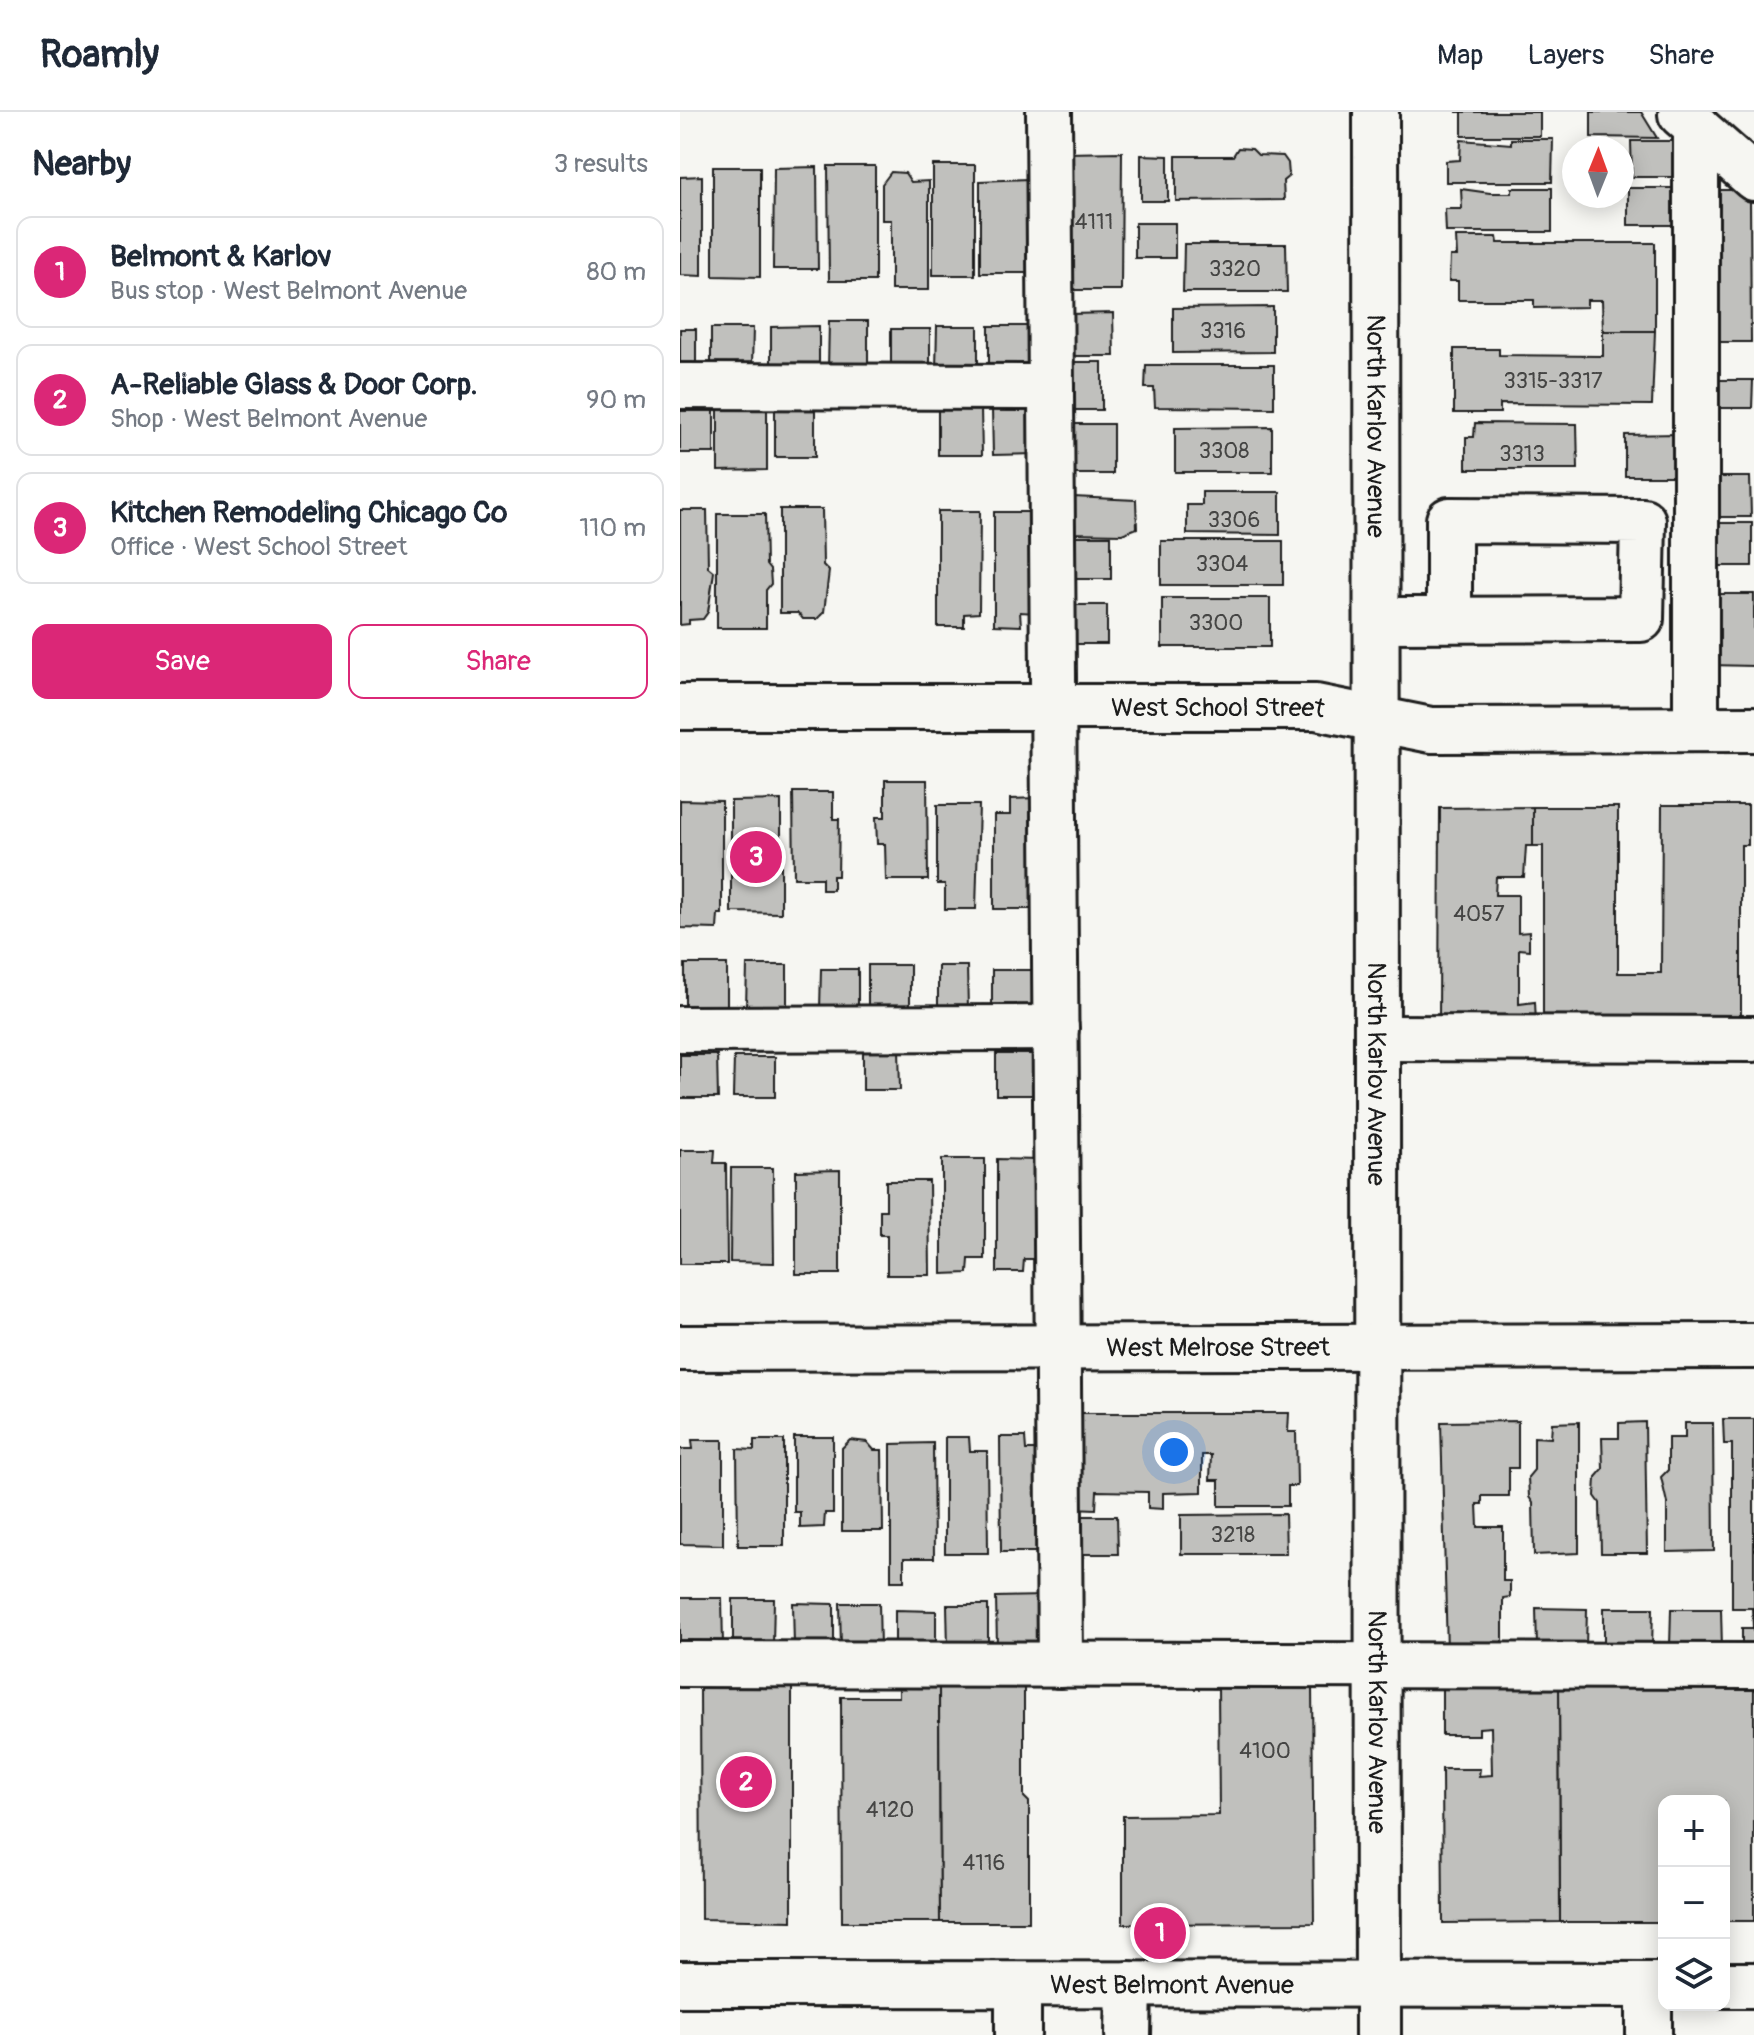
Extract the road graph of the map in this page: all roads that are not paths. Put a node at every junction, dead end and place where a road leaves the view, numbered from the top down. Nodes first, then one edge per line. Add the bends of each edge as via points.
1 (1049, 112) edge
2 (1376, 112) edge
3 (1688, 119) edge
4 (1754, 178) edge
5 (680, 386) edge
6 (1051, 387) junction
7 (1449, 619) junction
8 (1377, 620) junction
9 (680, 707) edge
10 (1053, 707) junction
11 (1377, 719) junction
12 (1696, 729) junction
13 (1754, 729) edge
14 (1056, 1028) junction
15 (680, 1029) edge
16 (1377, 1038) junction
17 (1754, 1039) edge
18 (1754, 1346) edge
19 (1058, 1347) junction
20 (1378, 1347) junction
21 (680, 1348) edge
22 (680, 1664) edge
23 (1060, 1665) junction
24 (1754, 1666) edge
25 (1378, 1667) junction
26 (680, 1984) edge
27 (1129, 1984) junction
28 (1018, 1985) junction
29 (1379, 1985) junction
30 (1656, 1985) edge
31 (1730, 1985) edge
32 (1754, 1985) edge
33 (1018, 2035) edge
34 (1128, 2035) edge
35 (1378, 2035) edge
36 (1649, 2035) edge

1 - 6 street
2 - 8 street, North Karlov Avenue
3 - 4 street
3 - 12 street
5 - 6 street
6 - 10 street
7 - 7 street via 1641,619 1643,521 1449,520
7 - 8 street
8 - 11 street, North Karlov Avenue
9 - 10 street, West School Street
10 - 11 street, West School Street via 1316,707
10 - 14 street
11 - 12 street, West School Street via 1431,730
11 - 16 street, North Karlov Avenue
12 - 13 street, West School Street
14 - 15 street
14 - 19 street
16 - 17 street
16 - 20 street, North Karlov Avenue
18 - 20 street, West Melrose Street
19 - 20 street, West Melrose Street
19 - 21 street, West Melrose Street
19 - 23 street
20 - 25 street, North Karlov Avenue
22 - 23 street
23 - 25 street
24 - 25 street
25 - 29 street, North Karlov Avenue
26 - 28 street, West Belmont Avenue
27 - 28 street, West Belmont Avenue
27 - 29 street, West Belmont Avenue
27 - 34 street
28 - 33 street
29 - 30 street, West Belmont Avenue
29 - 35 street, North Karlov Avenue
30 - 36 street
31 - 32 street

